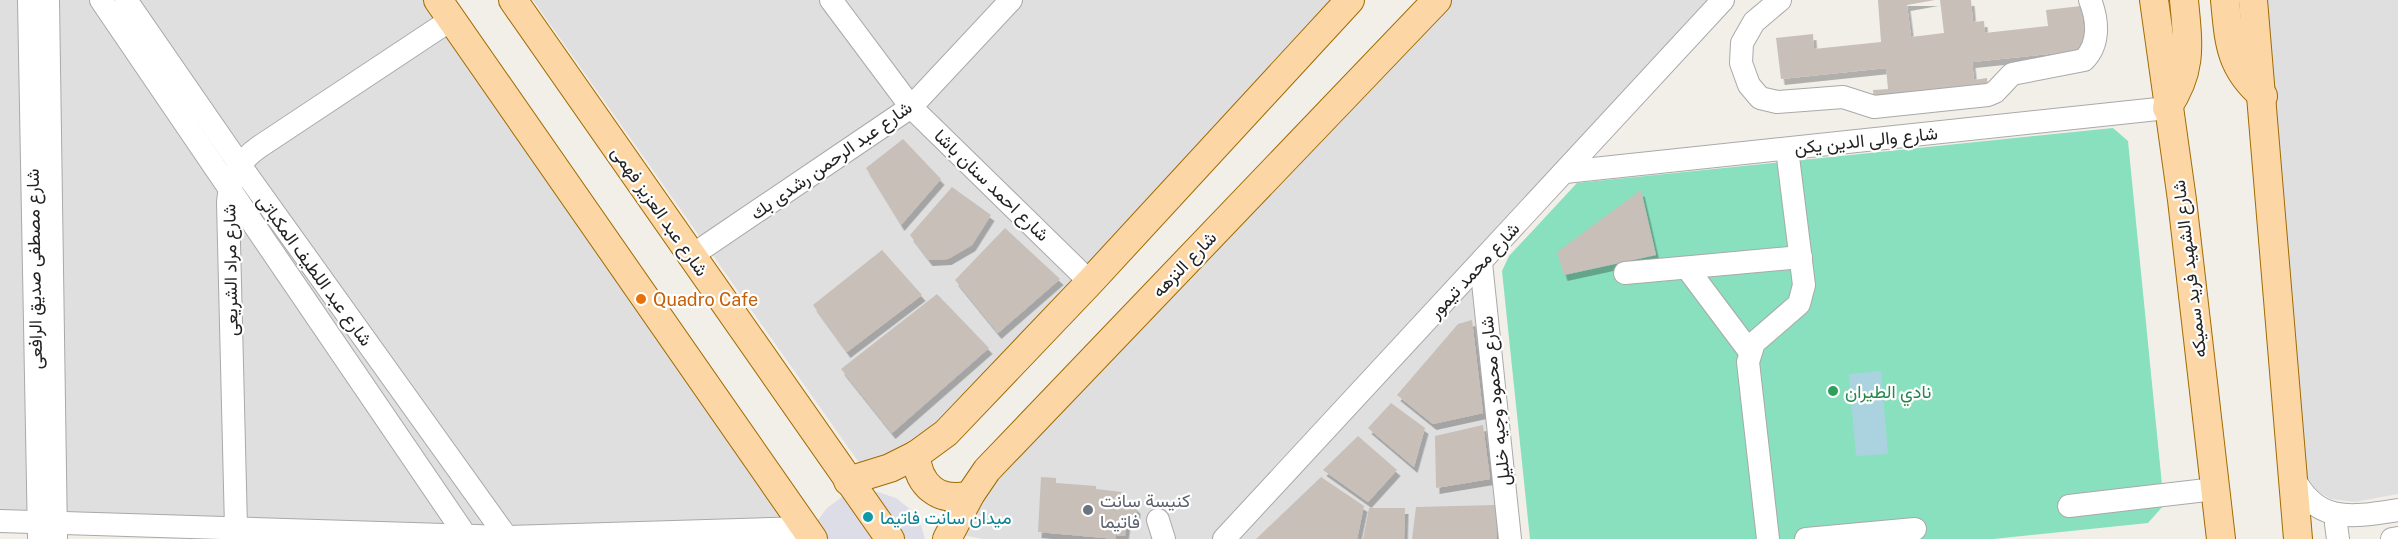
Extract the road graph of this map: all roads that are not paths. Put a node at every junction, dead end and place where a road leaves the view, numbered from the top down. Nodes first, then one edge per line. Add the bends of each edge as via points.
1 (101, 0) edge
2 (126, 0) edge
3 (513, 0) edge
4 (831, 0) edge
5 (1011, 0) edge
6 (1350, 0) edge
7 (1437, 0) edge
8 (1723, 0) edge
9 (1780, 0) edge
10 (2090, 0) edge
11 (2154, 0) edge
12 (2184, 0) edge
13 (2225, 0) edge
14 (2253, 0) edge
15 (44, 1) edge
16 (445, 9) edge
17 (2263, 96) junction
18 (911, 106) junction
19 (2167, 108) junction
20 (1788, 149) junction
21 (240, 165) junction
22 (1565, 172) junction
23 (229, 189) junction
24 (691, 256) junction
25 (1801, 257) junction
26 (1481, 264) junction
27 (1687, 268) junction
28 (1625, 273) dead end
29 (1090, 282) junction
30 (1750, 352) junction
31 (916, 455) junction
32 (2293, 476) junction
33 (848, 481) junction
34 (2215, 489) junction
35 (970, 495) junction
36 (2069, 506) dead end
37 (2398, 510) edge
38 (2341, 516) junction
39 (0, 521) edge
40 (236, 528) junction
41 (1915, 529) dead end
42 (47, 531) edge
43 (807, 535) edge
44 (467, 537) edge
45 (507, 538) edge
46 (2215, 538) edge
47 (2398, 538) edge
48 (890, 539) edge
49 (947, 539) edge
50 (1224, 539) edge
51 (1510, 539) edge
52 (1768, 539) edge
53 (1806, 539) edge
54 (2298, 539) edge
55 (2338, 539) edge
56 (2392, 539) edge

1 - 23 street, شارع عبد اللطيف المكباتى
2 - 21 street, شارع عبد اللطيف المكباتى
3 - 24 main road, شارع عبد العزيز فهمى
4 - 18 street, شارع احمد سنان باشا
5 - 18 street, شارع عبد الرحمن رشدى بك
6 - 29 main road
7 - 35 main road, شارع النزهه via 1008,447
8 - 22 street, شارع محمد تيمور
9 - 10 street via 1754,22 1742,44 1741,63 1754,92 1768,101 1843,97 1874,107 1988,95 2013,74 2084,60 2096,43
11 - 19 main road, شارع الشهيد فريد سميكه
12 - 19 main road via 2186,72
13 - 17 main road via 2231,52 2249,84
14 - 17 main road
15 - 42 street, شارع مصطفى صديق الرافعى
16 - 21 street, شارع مراد الشريعى
16 - 43 main road
17 - 32 main road
18 - 24 street, شارع عبد الرحمن رشدى بك
18 - 29 street, شارع احمد سنان باشا
19 - 20 street, شارع والى الدين يكن
19 - 34 main road, شارع الشهيد فريد سميكه via 2182,200
20 - 22 street, شارع والى الدين يكن
20 - 25 street
21 - 23 street, شارع مراد الشريعى
21 - 45 street, شارع عبد اللطيف المكباتى
22 - 26 street, شارع محمد تيمور
23 - 40 street, شارع مراد الشريعى
23 - 44 street, شارع عبد اللطيف المكباتى
24 - 33 main road, شارع عبد العزيز فهمى
25 - 27 street
25 - 30 street via 1804,285 1799,304 1760,335
26 - 50 street, شارع محمد تيمور
26 - 51 street, شارع محمود وجيه خليل
27 - 28 street
27 - 30 street
29 - 31 main road via 946,434
30 - 52 street via 1748,363
31 - 33 main road
31 - 35 main road via 922,482 932,492 945,497
32 - 38 street via 2307,498
32 - 54 main road
33 - 48 main road, شارع عبد العزيز فهمى
34 - 36 street
34 - 46 main road, شارع الشهيد فريد سميكه
35 - 49 main road, شارع النزهه
37 - 38 street
38 - 55 street via 2336,524
39 - 42 street
40 - 42 street
40 - 44 street
41 - 53 street
43 - 45 street
44 - 45 street
47 - 56 street

